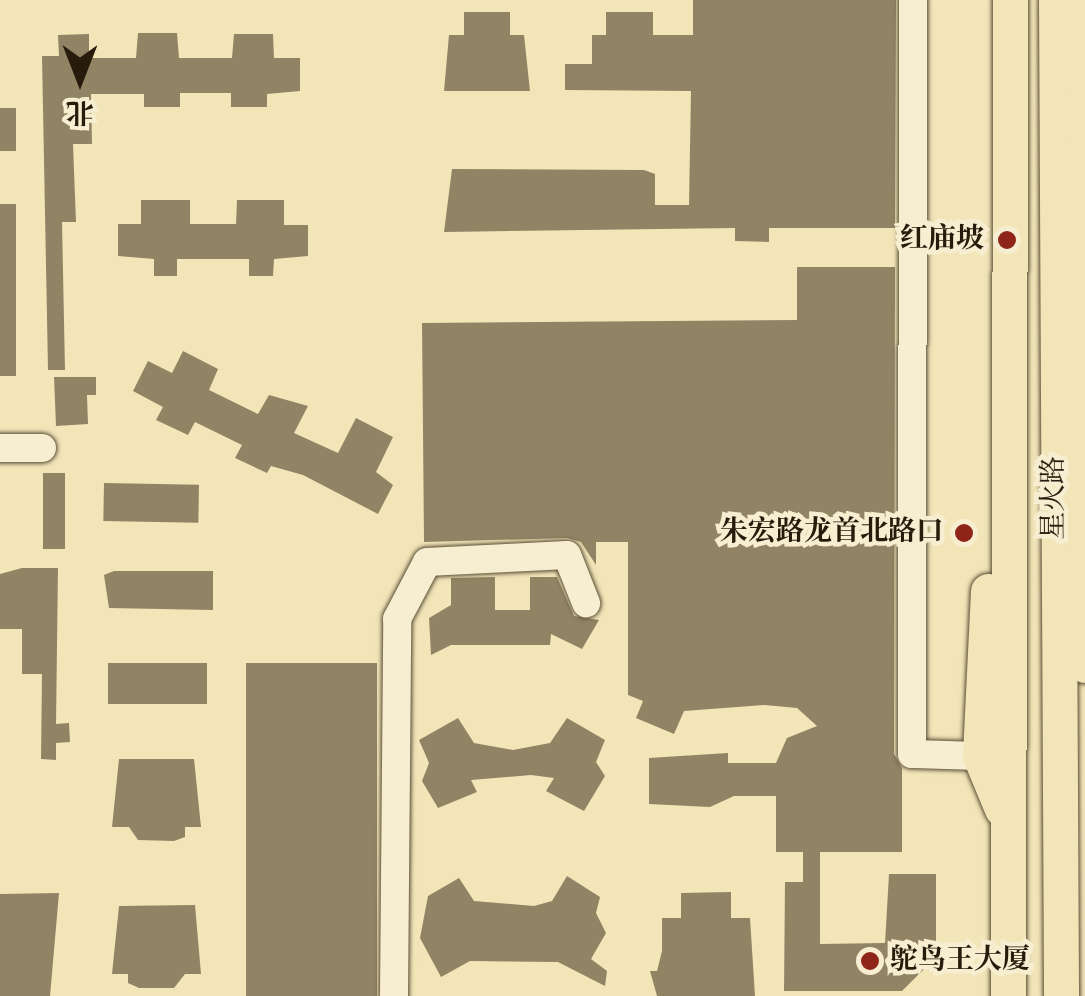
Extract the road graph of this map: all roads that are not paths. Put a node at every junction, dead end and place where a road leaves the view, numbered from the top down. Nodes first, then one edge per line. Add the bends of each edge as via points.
1 (913, 0) edge
2 (990, 0) edge
3 (1010, 0) edge
4 (1056, 0) edge
5 (1084, 0) edge
6 (1070, 140) edge
7 (1069, 390) edge
8 (0, 448) edge
9 (42, 448) dead end
10 (1054, 578) junction
11 (586, 603) dead end
12 (1085, 665) edge
13 (1085, 677) edge
14 (980, 756) junction
15 (1008, 824) junction
16 (1085, 966) edge
17 (394, 996) edge
18 (1008, 996) edge
19 (1061, 996) edge
20 (1072, 996) edge

1 - 14 street via 912,754
2 - 14 main road via 989,561
3 - 15 main road, 星火路
4 - 6 main road, 星火路
5 - 6 main road
6 - 7 main road, 星火路
7 - 10 main road, 星火路
7 - 12 main road
8 - 9 street
10 - 13 main road
10 - 19 main road, 星火路
11 - 17 street via 567,554 427,562 397,619
14 - 15 main road
15 - 18 main road, 星火路
16 - 20 main road

